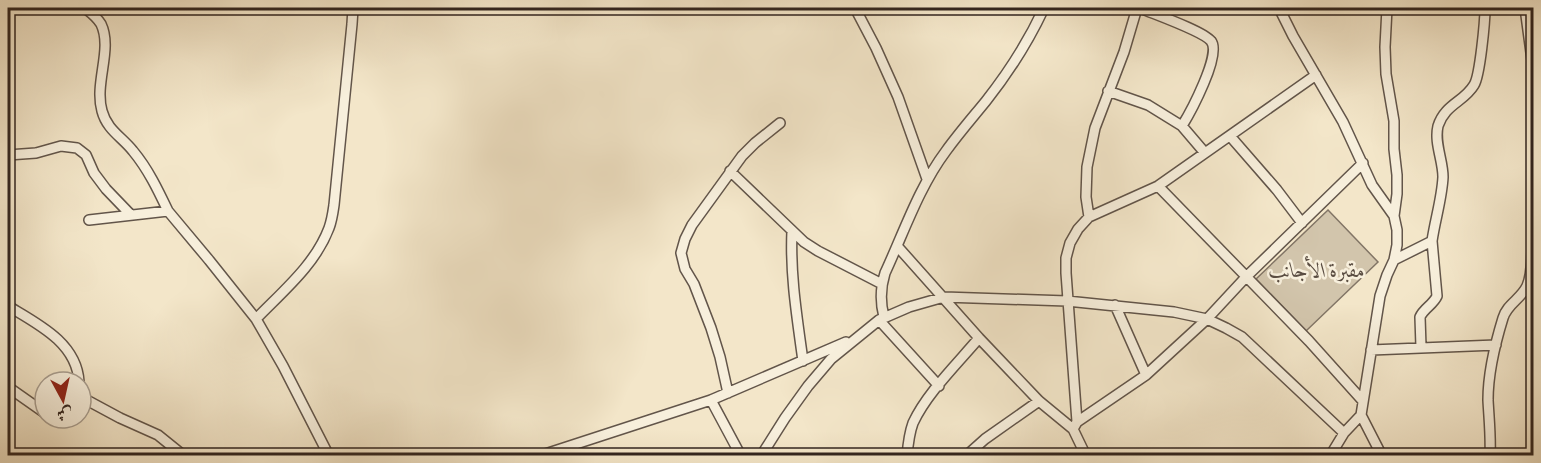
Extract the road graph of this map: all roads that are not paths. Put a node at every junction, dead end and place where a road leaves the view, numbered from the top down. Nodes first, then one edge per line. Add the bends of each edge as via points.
1 (84, 8) edge
2 (353, 8) edge
3 (855, 8) edge
4 (1044, 8) edge
5 (1139, 8) edge
6 (1279, 8) edge
7 (1387, 8) edge
8 (1485, 8) edge
9 (1525, 8) edge
10 (1316, 75) junction
11 (1533, 75) edge
12 (1108, 91) junction
13 (780, 123) dead end
14 (1182, 126) junction
15 (1230, 136) junction
16 (1204, 153) junction
17 (8, 155) edge
18 (1363, 164) junction
19 (730, 171) junction
20 (927, 179) junction
21 (1158, 186) junction
22 (168, 212) junction
23 (131, 215) junction
24 (1394, 216) junction
25 (1089, 218) junction
26 (89, 220) dead end
27 (1302, 223) junction
28 (792, 231) junction
29 (1533, 235) edge
30 (1432, 241) junction
31 (898, 247) junction
32 (1394, 260) junction
33 (1246, 277) junction
34 (882, 284) junction
35 (945, 297) junction
36 (1067, 301) junction
37 (1115, 305) junction
38 (8, 306) edge
39 (256, 319) junction
40 (881, 319) junction
41 (1207, 319) junction
42 (856, 338) junction
43 (979, 338) junction
44 (1496, 345) junction
45 (1421, 347) junction
46 (1371, 350) junction
47 (803, 361) junction
48 (77, 370) edge
49 (1146, 375) junction
50 (939, 386) junction
51 (8, 387) edge
52 (728, 393) junction
53 (711, 400) junction
54 (1362, 400) junction
55 (1039, 401) junction
56 (93, 403) edge
57 (33, 405) edge
58 (1361, 415) junction
59 (1075, 426) junction
60 (1344, 432) junction
61 (561, 453) edge
62 (184, 456) edge
63 (329, 456) edge
64 (539, 456) edge
65 (741, 456) edge
66 (761, 456) edge
67 (907, 456) edge
68 (966, 456) edge
69 (1086, 456) edge
70 (1330, 456) edge
71 (1382, 456) edge
72 (1490, 456) edge

1 - 22 street via 101,24 105,41 99,96 108,126 146,168
2 - 39 street via 330,225 306,268
3 - 20 street via 898,97
4 - 20 street via 1008,70
5 - 12 street
5 - 14 street via 1195,31 1213,44 1214,52 1200,93
6 - 10 street
7 - 24 street via 1386,74 1394,121 1396,175
8 - 30 street via 1478,78 1469,92 1452,105 1438,127 1443,178
9 - 11 street
10 - 15 street
10 - 18 street
12 - 14 street via 1148,105
12 - 25 street via 1087,167
13 - 19 street
14 - 16 street
15 - 16 street
15 - 27 street
16 - 21 street
17 - 23 street via 61,146 77,148 106,189
18 - 24 street via 1372,185
18 - 27 street
19 - 28 street
19 - 52 street via 692,225 681,253 711,328
20 - 31 street
21 - 25 street
21 - 33 street
22 - 23 street
22 - 39 street
23 - 26 street
24 - 32 street
25 - 36 street via 1078,229 1066,258
27 - 33 street
28 - 34 street via 818,251
28 - 47 street via 792,284
29 - 44 street via 1528,284 1503,316
30 - 32 street
30 - 45 street via 1437,296 1420,317
31 - 34 street
31 - 35 street
32 - 46 street via 1380,296
33 - 41 street
33 - 54 street
34 - 40 street
35 - 36 street
35 - 40 street
35 - 43 street
36 - 37 street
36 - 59 street
37 - 41 street
37 - 49 street
38 - 48 street via 59,339
39 - 63 street
40 - 42 street
40 - 50 street
41 - 49 street
41 - 60 street via 1242,338
42 - 47 street
42 - 66 street via 831,358 808,386
43 - 50 street
43 - 55 street
44 - 45 street
44 - 72 street via 1488,399
45 - 46 street
46 - 54 street
47 - 52 street
49 - 59 street
50 - 67 street via 913,424
51 - 57 street
52 - 53 street
53 - 61 street
53 - 65 street
54 - 58 street
55 - 59 street
55 - 68 street
56 - 62 street via 158,435
58 - 60 street
58 - 71 street
59 - 69 street
60 - 70 street
61 - 64 street

